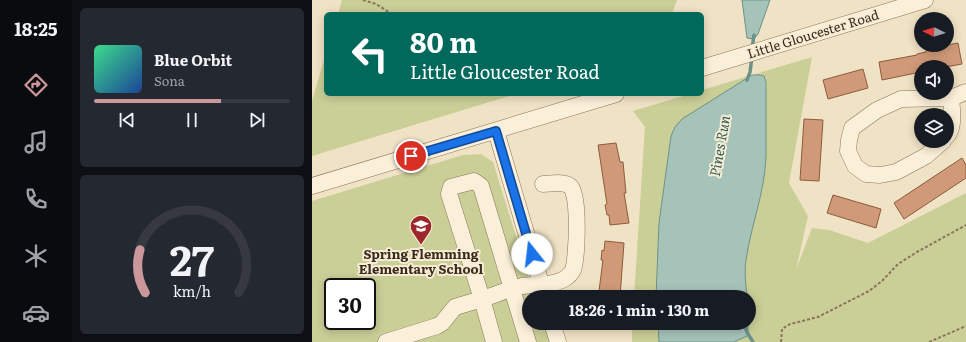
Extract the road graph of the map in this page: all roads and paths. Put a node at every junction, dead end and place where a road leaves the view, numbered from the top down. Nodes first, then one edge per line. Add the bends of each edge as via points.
1 (362, 0) edge
2 (925, 0) edge
3 (389, 12) edge
4 (704, 67) edge
5 (966, 92) edge
6 (610, 96) edge
7 (954, 97) edge
8 (914, 99) edge
9 (496, 131) junction
10 (936, 148) edge
11 (543, 184) dead end
12 (312, 186) edge
13 (966, 226) edge
14 (512, 289) junction
15 (539, 290) edge
16 (543, 290) edge
17 (545, 290) edge
18 (482, 299) junction
19 (966, 326) edge
20 (554, 330) edge
21 (386, 342) edge
22 (494, 342) edge
23 (528, 342) edge
24 (558, 342) edge
25 (781, 342) edge
26 (929, 342) edge

1 - 3 path via 376,4
2 - 4 street, Little Gloucester Road
5 - 7 street
6 - 9 street
8 - 10 street via 901,99 877,110 852,128 848,151 855,166 866,174 880,175 896,172
9 - 12 street
9 - 16 street
11 - 17 street via 566,184 573,189 576,198 574,266 566,279
13 - 25 path via 898,264 869,291 818,317 790,324 782,329
14 - 15 street via 522,286
14 - 18 street
14 - 18 street via 481,186 474,181 451,187 449,194
14 - 23 street
18 - 21 street via 455,307 437,326
18 - 22 street
19 - 26 path
20 - 24 street

